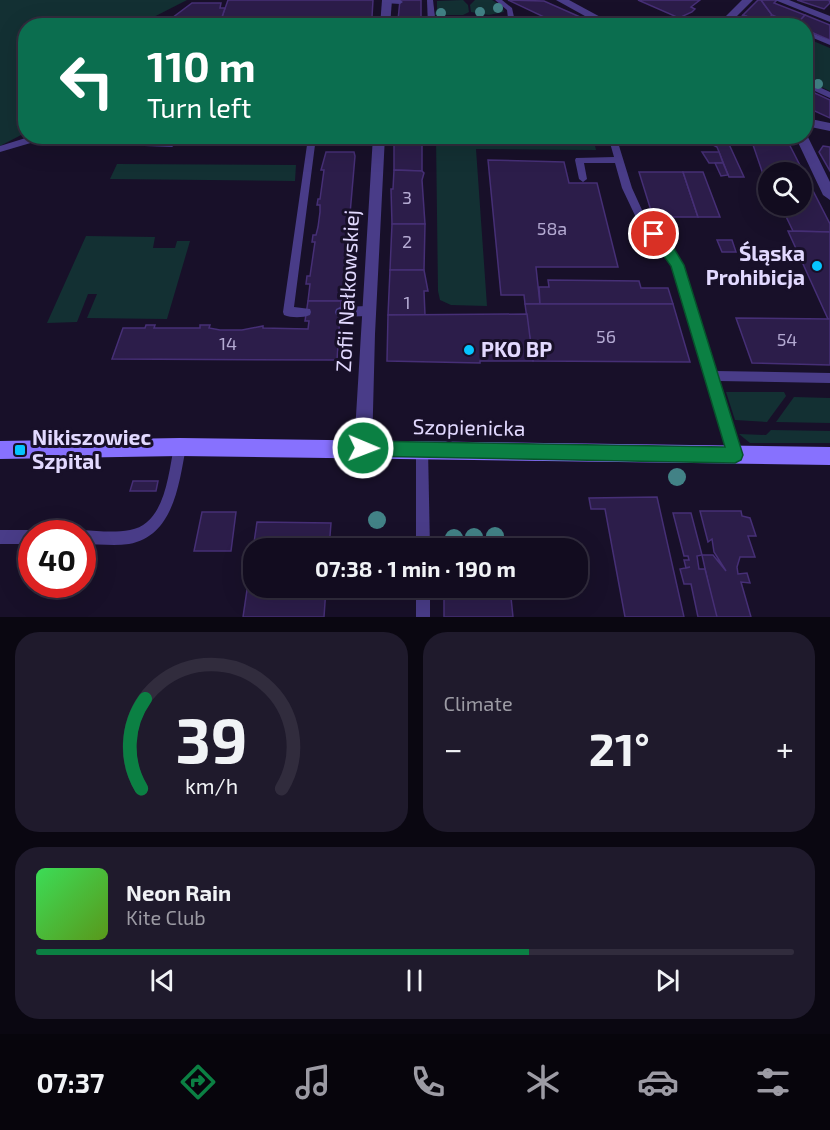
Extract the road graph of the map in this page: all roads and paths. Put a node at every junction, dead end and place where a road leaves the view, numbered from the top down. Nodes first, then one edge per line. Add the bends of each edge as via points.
1 (498, 0) edge
2 (561, 0) edge
3 (748, 0) edge
4 (780, 0) edge
5 (386, 1) edge
6 (430, 1) edge
7 (400, 2) dead end
8 (421, 2) dead end
9 (385, 18) edge
10 (431, 18) edge
11 (512, 18) edge
12 (596, 18) edge
13 (729, 18) edge
14 (830, 19) edge
15 (813, 36) edge
16 (830, 43) edge
17 (813, 87) edge
18 (830, 95) edge
19 (813, 123) edge
20 (830, 127) edge
21 (18, 143) edge
22 (312, 144) edge
23 (379, 144) edge
24 (614, 144) edge
25 (805, 144) edge
26 (0, 149) edge
27 (619, 160) junction
28 (583, 178) dead end
29 (830, 195) edge
30 (306, 312) dead end
31 (340, 312) dead end
32 (368, 312) junction
33 (711, 376) junction
34 (830, 378) edge
35 (180, 447) junction
36 (363, 448) junction
37 (422, 449) junction
38 (0, 450) edge
39 (735, 455) junction
40 (830, 456) edge
41 (0, 537) edge
42 (18, 537) edge
43 (96, 537) edge
44 (423, 538) edge
45 (423, 598) edge
46 (423, 617) edge

1 - 11 lane via 510,9
2 - 12 street
3 - 13 street
4 - 14 street
5 - 7 lane
5 - 9 street
6 - 8 lane
6 - 10 lane
15 - 16 lane
17 - 18 lane
19 - 20 street
21 - 26 lane
22 - 30 lane via 288,312
23 - 32 street, Zofii Nałkowskiej
24 - 27 lane
25 - 29 street
27 - 28 lane via 579,160
27 - 33 lane via 643,223 665,245 677,265
31 - 32 lane
32 - 36 street, Zofii Nałkowskiej
33 - 34 lane
33 - 39 lane
35 - 36 street, Szopienicka
35 - 38 street, Szopienicka
35 - 43 lane via 166,509 148,530 132,537
36 - 37 street, Szopienicka
37 - 39 street, Szopienicka
37 - 44 lane
39 - 40 street, Szopienicka
41 - 42 lane
45 - 46 lane

